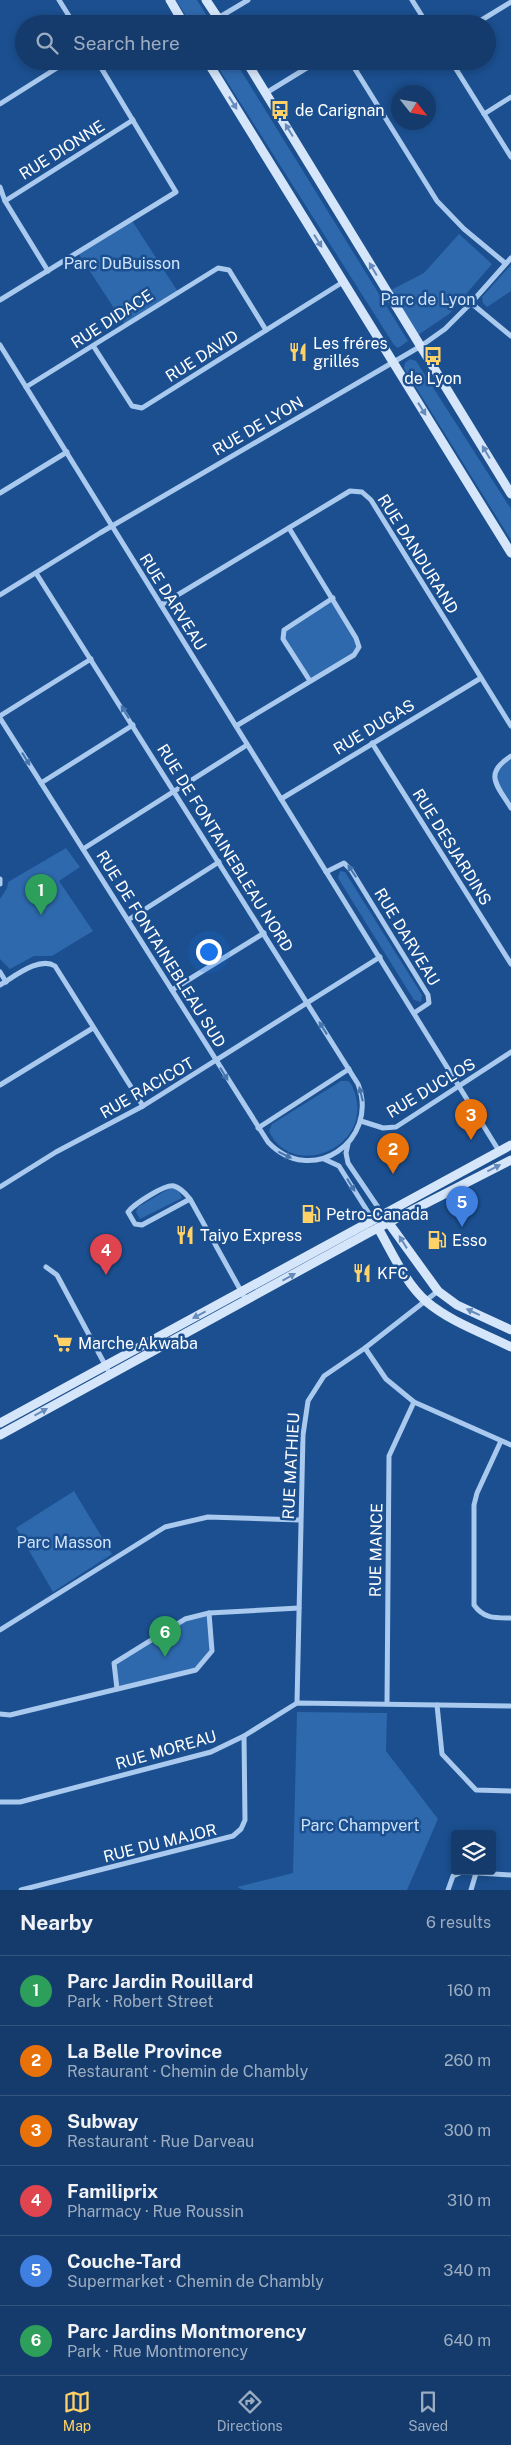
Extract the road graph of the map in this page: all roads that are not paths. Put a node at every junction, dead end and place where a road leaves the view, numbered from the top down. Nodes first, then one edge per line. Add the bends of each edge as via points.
1 (59, 0) edge
2 (170, 0) edge
3 (206, 0) edge
4 (248, 0) edge
5 (412, 0) edge
6 (511, 2) edge
7 (68, 15) edge
8 (179, 15) edge
9 (216, 15) edge
10 (228, 15) edge
11 (421, 15) edge
12 (490, 15) edge
13 (54, 70) edge
14 (102, 70) edge
15 (213, 70) edge
16 (252, 70) edge
17 (303, 70) edge
18 (355, 70) edge
19 (457, 70) edge
20 (266, 93) junction
21 (511, 97) edge
22 (0, 104) edge
23 (484, 114) junction
24 (133, 120) junction
25 (511, 157) edge
26 (0, 187) edge
27 (5, 201) junction
28 (511, 258) edge
29 (505, 263) junction
30 (48, 271) junction
31 (343, 282) junction
32 (0, 300) edge
33 (471, 303) junction
34 (266, 330) junction
35 (511, 336) edge
36 (0, 345) edge
37 (94, 346) junction
38 (421, 346) junction
39 (392, 362) junction
40 (26, 387) junction
41 (67, 452) junction
42 (0, 492) edge
43 (511, 494) edge
44 (111, 527) junction
45 (289, 528) junction
46 (511, 553) edge
47 (36, 573) junction
48 (0, 595) edge
49 (332, 598) junction
50 (161, 605) junction
51 (91, 659) junction
52 (481, 678) junction
53 (310, 681) junction
54 (0, 717) edge
55 (133, 725) junction
56 (236, 726) junction
57 (511, 726) edge
58 (372, 743) junction
59 (247, 745) junction
60 (511, 756) edge
61 (41, 783) junction
62 (175, 791) junction
63 (281, 799) junction
64 (511, 808) edge
65 (83, 849) junction
66 (219, 862) junction
67 (326, 872) junction
68 (0, 879) edge
69 (0, 884) edge
70 (128, 920) junction
71 (264, 933) junction
72 (380, 958) junction
73 (511, 964) edge
74 (0, 972) edge
75 (6, 982) junction
76 (0, 985) edge
77 (172, 990) junction
78 (308, 1003) junction
79 (414, 1013) junction
80 (93, 1028) junction
81 (511, 1052) edge
82 (216, 1061) junction
83 (349, 1069) junction
84 (0, 1085) edge
85 (460, 1086) junction
86 (143, 1106) junction
87 (361, 1121) junction
88 (258, 1128) junction
89 (349, 1143) junction
90 (511, 1145) edge
91 (499, 1151) junction
92 (323, 1158) junction
93 (511, 1160) edge
94 (0, 1188) edge
95 (190, 1199) junction
96 (382, 1214) junction
97 (372, 1219) junction
98 (388, 1222) junction
99 (378, 1228) junction
100 (46, 1267) dead end
101 (438, 1291) junction
102 (244, 1296) junction
103 (425, 1301) junction
104 (511, 1330) edge
105 (511, 1347) edge
106 (365, 1348) junction
107 (105, 1365) junction
108 (110, 1374) junction
109 (414, 1402) junction
110 (0, 1423) edge
111 (0, 1435) edge
112 (502, 1441) junction
113 (511, 1445) edge
114 (300, 1520) junction
115 (299, 1608) junction
116 (210, 1613) junction
117 (511, 1618) edge
118 (0, 1630) edge
119 (117, 1690) junction
120 (297, 1703) junction
121 (387, 1704) junction
122 (436, 1705) junction
123 (511, 1706) edge
124 (0, 1714) edge
125 (244, 1736) junction
126 (511, 1791) edge
127 (0, 1802) edge
128 (496, 1874) edge
129 (455, 1875) edge
130 (475, 1875) edge
131 (511, 1875) edge
132 (21, 1890) edge
133 (448, 1890) edge
134 (470, 1890) edge

1 - 7 street
2 - 8 main road
3 - 9 main road
4 - 10 street
5 - 11 street
6 - 12 street
13 - 22 street
14 - 24 street
15 -> 31 main road
16 - 20 main road
17 - 20 street
18 - 29 street via 436,202
19 - 23 street
38 -> 20 main road
21 - 23 street
23 - 25 street
24 - 27 street, RUE DIONNE
24 - 30 street via 176,192
26 - 27 street
27 - 30 street
28 - 29 street, RUE DE LYON
29 - 33 street, RUE DE LYON
30 - 32 street
31 - 34 street, RUE DAVID
31 - 39 main road
33 - 35 street
33 - 38 street, RUE DE LYON via 445,329
34 - 37 street, RUE DAVID via 142,408 132,406
34 - 37 street, RUE DIDACE via 229,270 218,268
36 - 40 street, RUE DARVEAU
37 - 40 street, RUE DIDACE
38 - 39 street, RUE DE LYON
43 -> 38 main road
39 - 44 street, RUE DE LYON
39 -> 46 main road
40 - 41 street, RUE DARVEAU
41 - 42 street
41 - 44 street, RUE DARVEAU
44 - 47 street, RUE DE LYON
44 - 50 street, RUE DARVEAU
45 - 49 street
45 - 50 street, RUE DANDURAND
45 - 52 street, RUE DANDURAND via 350,491 362,492
47 - 48 street, RUE DE LYON
47 - 51 street, RUE DE FONTAINEBLEAU NORD
49 - 53 street via 284,630 283,639
49 - 53 street via 359,647 354,656
50 - 56 street, RUE DARVEAU
51 - 54 street
55 -> 51 street, RUE DE FONTAINEBLEAU NORD
52 - 57 street, RUE DANDURAND
52 - 58 street, RUE DUGAS
53 - 56 street
54 -> 61 street, RUE DE FONTAINEBLEAU SUD
55 - 61 street
55 - 62 street, RUE DE FONTAINEBLEAU NORD
56 - 59 street, RUE DARVEAU
58 - 63 street, RUE DUGAS
58 - 73 street, RUE DESJARDINS
59 - 62 street
59 - 63 street, RUE DARVEAU
60 - 64 street via 499,763 494,772 495,782
61 - 65 street, RUE DE FONTAINEBLEAU SUD
62 - 65 street
62 - 66 street, RUE DE FONTAINEBLEAU NORD
63 - 67 street, RUE DARVEAU
65 - 70 street, RUE DE FONTAINEBLEAU SUD
66 - 70 street
66 - 71 street, RUE DE FONTAINEBLEAU NORD
67 - 72 street, RUE DARVEAU
79 -> 67 street, RUE DARVEAU via 429,1003 428,995 349,866 342,863
68 - 69 street
70 - 77 street, RUE DE FONTAINEBLEAU SUD
71 - 77 street
71 - 78 street, RUE DE FONTAINEBLEAU NORD
72 - 78 street, RUE RACICOT
72 - 79 street, RUE DARVEAU
74 - 75 street
75 - 76 street
75 - 80 street via 38,964 50,963 59,972
77 - 82 street, RUE DE FONTAINEBLEAU SUD
78 - 82 street, RUE RACICOT
83 -> 78 street, RUE DE FONTAINEBLEAU NORD
79 - 85 street, RUE DARVEAU
80 - 84 street
80 - 86 street
81 - 85 street, RUE DUCLOS
82 - 86 street, RUE RACICOT
82 -> 88 street, RUE DE FONTAINEBLEAU SUD
87 -> 83 street, RUE DE FONTAINEBLEAU NORD via 362,1096
83 - 88 street
85 - 87 street, RUE DUCLOS via 396,1127 383,1128
85 - 91 street, RUE DARVEAU
86 - 94 street, RUE RACICOT via 56,1152
87 - 89 street, RUE DE FONTAINEBLEAU NORD
88 -> 92 street, RUE DE FONTAINEBLEAU SUD via 272,1147 285,1156 302,1161
89 - 92 street
89 - 96 street via 348,1163
90 - 91 main road
91 - 96 main road
92 -> 97 street via 338,1166
98 -> 93 main road
95 - 95 street via 177,1187 169,1186 134,1205 128,1212 135,1224 142,1225
95 - 102 street
96 - 97 main road
96 - 98 street
97 - 99 street
97 - 102 main road
98 - 99 main road
101 -> 98 main road
102 -> 99 main road
99 - 103 main road
100 - 107 street via 57,1276
101 - 103 street, RUE MATHIEU
104 -> 101 main road via 457,1304
102 -> 107 main road
102 - 108 main road
103 - 105 main road via 447,1316
103 - 106 street, RUE MATHIEU
106 - 109 street via 386,1379
106 - 114 street, RUE MATHIEU via 324,1376 308,1401 303,1435
107 - 108 street
107 - 110 main road
111 -> 108 main road
109 - 112 street
109 - 121 street, RUE MANCE via 389,1456
112 - 113 street
112 - 117 street via 474,1505 474,1605 489,1618
114 - 115 street, RUE MATHIEU
114 - 118 street via 208,1517 165,1527
115 - 116 street
115 - 120 street, RUE MATHIEU
116 - 119 street via 185,1619 114,1663
116 - 119 street via 212,1651 196,1670
119 - 124 street via 10,1716
120 - 121 street
120 - 125 street, RUE MOREAU
121 - 122 street
122 - 123 street
122 - 126 street via 442,1754 476,1790
125 - 127 street, RUE MOREAU via 211,1752 20,1802
125 - 132 street, RUE DU MAJOR via 245,1820 241,1829 232,1836
128 - 131 street
129 - 133 street
130 - 134 street

